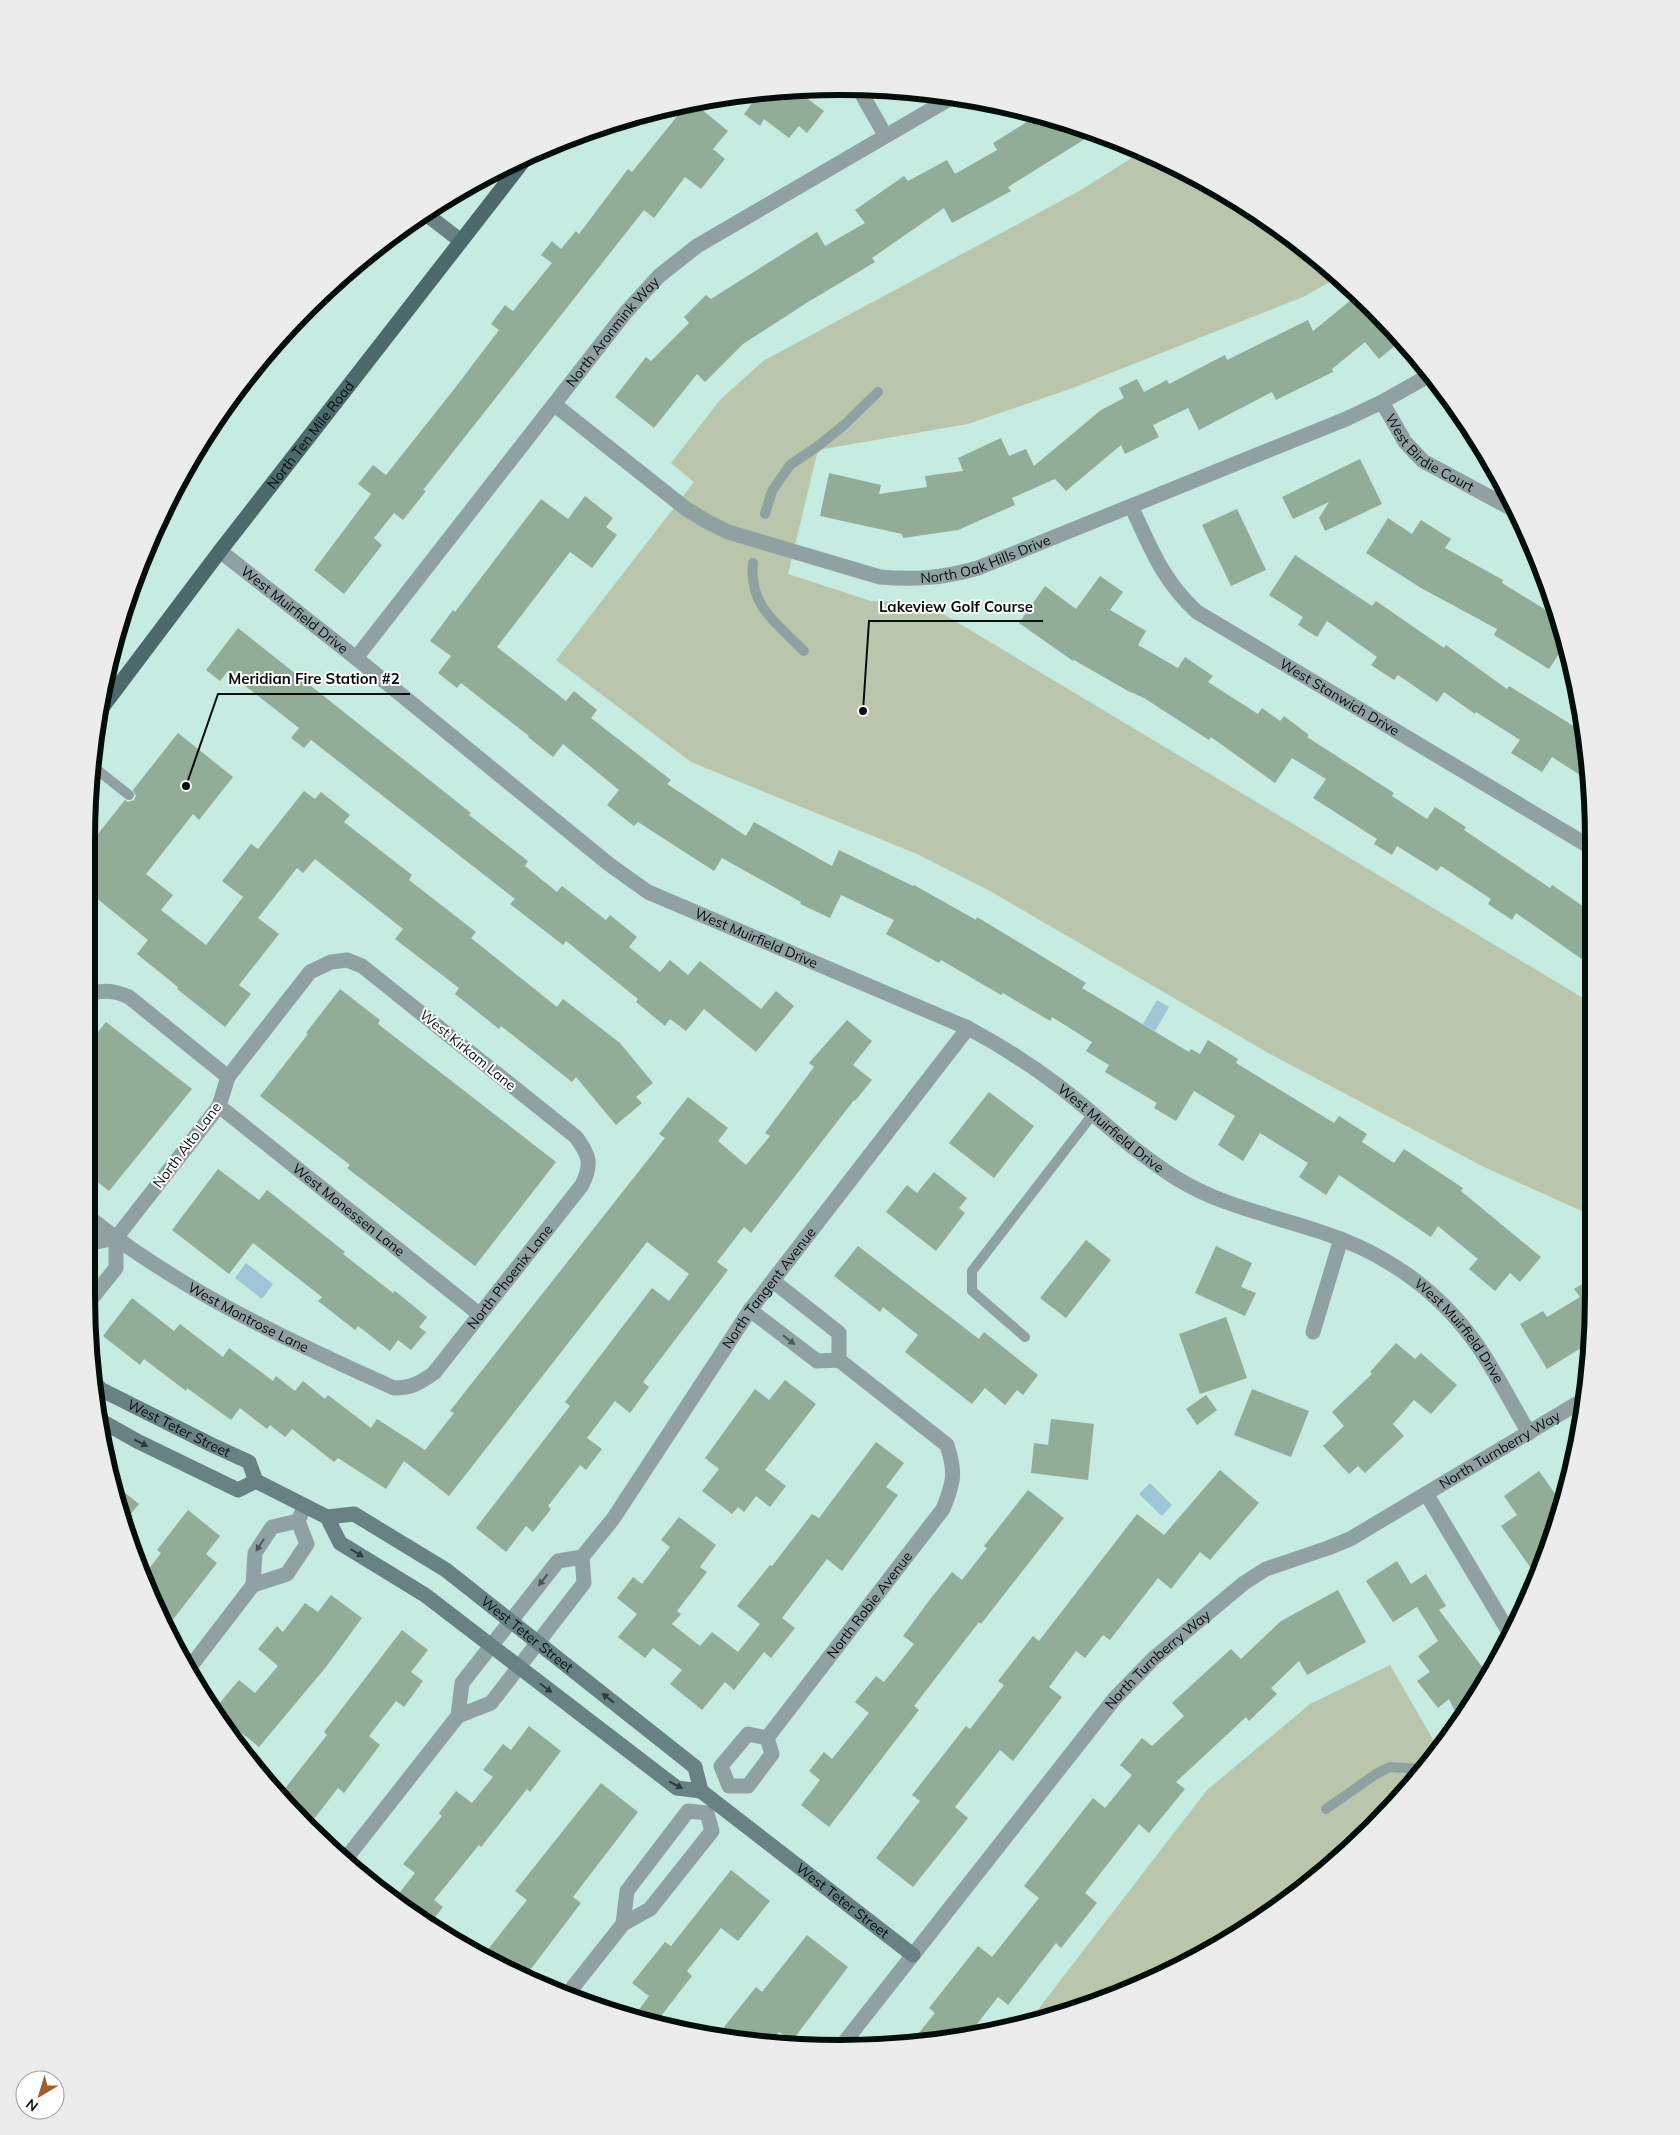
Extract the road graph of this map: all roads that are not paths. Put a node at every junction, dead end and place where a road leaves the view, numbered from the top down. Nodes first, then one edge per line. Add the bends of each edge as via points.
1 (863, 96) edge
2 (943, 102) edge
3 (884, 135) junction
4 (517, 169) edge
5 (431, 218) edge
6 (461, 241) junction
7 (1424, 378) edge
8 (878, 392) dead end
9 (1382, 402) junction
10 (555, 404) junction
11 (1506, 505) edge
12 (1130, 506) junction
13 (766, 514) dead end
14 (220, 551) junction
15 (753, 563) dead end
16 (804, 651) dead end
17 (356, 658) junction
18 (108, 698) edge
19 (99, 771) edge
20 (129, 795) dead end
21 (1585, 844) edge
22 (332, 962) joint
23 (95, 993) edge
24 (968, 1028) junction
25 (228, 1077) junction
26 (219, 1106) junction
27 (1094, 1114) junction
28 (589, 1161) joint
29 (95, 1222) edge
30 (116, 1238) junction
31 (1341, 1238) junction
32 (95, 1243) edge
33 (773, 1281) junction
34 (95, 1294) edge
35 (750, 1310) junction
36 (479, 1314) junction
37 (1312, 1332) dead end
38 (1025, 1337) dead end
39 (838, 1360) junction
40 (418, 1384) joint
41 (101, 1389) edge
42 (1577, 1404) edge
43 (106, 1424) edge
44 (1529, 1433) junction
45 (256, 1481) junction
46 (1427, 1495) junction
47 (304, 1506) junction
48 (327, 1517) junction
49 (298, 1521) junction
50 (582, 1557) junction
51 (253, 1585) junction
52 (511, 1621) junction
53 (1506, 1628) edge
54 (538, 1643) junction
55 (492, 1645) junction
56 (193, 1664) edge
57 (519, 1667) junction
58 (458, 1716) junction
59 (767, 1738) junction
60 (1415, 1769) edge
61 (729, 1786) junction
62 (701, 1790) junction
63 (712, 1807) junction
64 (1326, 1809) dead end
65 (349, 1855) edge
66 (623, 1924) junction
67 (913, 1955) junction
68 (571, 1989) edge
69 (845, 2040) edge

1 - 3 street
2 - 3 street, North Aronmink Way
3 - 10 street, North Aronmink Way via 677,260 636,299
4 - 6 main road, North Ten Mile Road
5 - 6 street
6 - 14 main road, North Ten Mile Road
7 - 9 street, North Oak Hills Drive
8 - 13 lane via 843,426 790,466 772,490
9 - 11 street, West Birdie Court via 1405,442 1422,461
9 - 12 street, North Oak Hills Drive
10 - 12 street, North Oak Hills Drive via 685,508 706,521 728,532 880,576 930,579 978,568
10 - 17 street, North Aronmink Way
12 - 21 street, West Stanwich Drive via 1164,575 1179,596 1197,612
14 - 17 street, West Muirfield Drive
14 - 18 main road, North Ten Mile Road
15 - 16 lane via 751,581 759,605
17 - 24 street, West Muirfield Drive via 610,865 648,892
19 - 20 lane
22 - 25 street, North Alto Lane via 310,972
22 - 28 street, West Kirkam Lane via 347,960 362,966 576,1137 586,1150
23 - 25 street via 104,990 129,997
24 - 27 street, West Muirfield Drive via 998,1044
24 - 33 street, North Tangent Avenue
25 - 26 street, North Alto Lane
26 - 30 street, North Alto Lane
26 - 36 street, West Monessen Lane
27 - 31 street, West Muirfield Drive via 1156,1165 1197,1190 1242,1210
27 - 38 lane via 972,1271 972,1291
28 - 36 street, North Phoenix Lane via 582,1185
29 - 30 street, West Montrose Lane
30 - 32 street
30 - 34 street via 116,1268
30 - 40 street, West Montrose Lane via 150,1262 239,1314 366,1376 394,1388
31 - 37 street
31 - 44 street, West Muirfield Drive via 1400,1269 1444,1305 1476,1343
33 - 35 street, North Tangent Avenue
33 - 39 street via 839,1333
35 -> 39 street via 816,1362
35 - 50 street, North Tangent Avenue via 613,1518
36 - 40 street, North Phoenix Lane via 434,1373
39 - 59 street, North Robie Avenue via 947,1445 953,1465 952,1485 943,1509
41 - 45 street, West Teter Street via 249,1462
42 - 44 street, North Turnberry Way
43 -> 45 street, West Teter Street via 238,1490
44 - 46 street, North Turnberry Way
45 - 47 street
46 - 53 street
46 - 67 street, North Turnberry Way via 1350,1539 1266,1569 1244,1582 1154,1658 1115,1698
47 - 48 street
47 - 49 street
48 - 52 street, West Teter Street via 354,1514 373,1524 446,1570
48 -> 55 street via 340,1543 425,1595
49 -> 51 street via 272,1527 255,1553
49 - 51 street via 307,1544 287,1574
50 -> 52 street via 558,1561
50 - 54 street via 584,1583
51 - 56 street
52 - 54 street, West Teter Street
52 - 55 street
54 - 57 street
62 -> 54 street, West Teter Street via 695,1767
55 - 57 street
55 - 58 street via 462,1683
57 - 58 street via 491,1704
57 -> 62 street via 677,1788
58 - 65 street
59 - 61 street via 772,1754 748,1786
59 - 61 street via 748,1734 721,1766
60 - 64 lane via 1390,1767
61 - 63 street
62 - 63 street, West Teter Street
63 - 66 street via 712,1831 650,1909
63 - 66 street via 688,1811 627,1891
63 - 67 street, West Teter Street
66 - 68 street
67 - 69 street, North Turnberry Way

